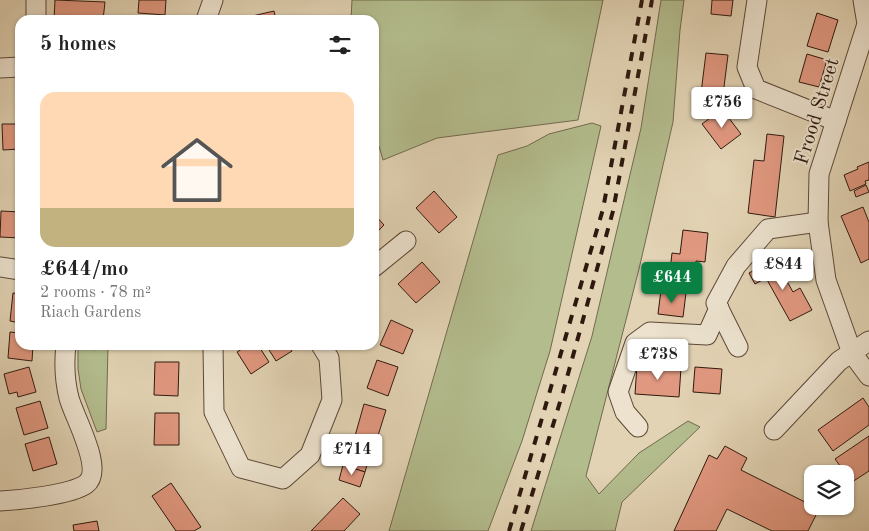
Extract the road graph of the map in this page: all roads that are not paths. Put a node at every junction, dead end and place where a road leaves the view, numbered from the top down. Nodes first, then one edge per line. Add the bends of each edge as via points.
1 (36, 0) edge
2 (213, 0) edge
3 (757, 0) edge
4 (863, 0) edge
5 (36, 15) edge
6 (208, 15) edge
7 (868, 24) edge
8 (0, 68) edge
9 (15, 68) edge
10 (836, 121) junction
11 (818, 222) junction
12 (406, 241) dead end
13 (379, 263) edge
14 (0, 267) edge
15 (15, 269) edge
16 (719, 308) junction
17 (869, 341) edge
18 (738, 347) dead end
19 (65, 350) edge
20 (213, 350) edge
21 (324, 350) edge
22 (852, 353) junction
23 (869, 376) edge
24 (638, 428) dead end
25 (774, 430) dead end
26 (0, 502) edge

1 - 5 street
2 - 6 street
3 - 10 street via 747,67 756,89
4 - 7 street, Frood Street
7 - 10 street, Frood Street
8 - 9 street
10 - 11 street, Frood Street via 819,174
11 - 16 street via 768,228 736,266 716,303
11 - 22 street, Frood Street via 826,280
12 - 13 street
14 - 15 street
16 - 18 street
16 - 24 street via 707,335 650,332 636,343 618,392 625,412
17 - 22 street
19 - 26 street via 69,397 93,462 92,475 87,484 77,488 36,498
20 - 21 street via 214,412 241,468 283,479 310,455 332,400 329,358
22 - 23 street, Frood Street
22 - 25 street via 839,361

